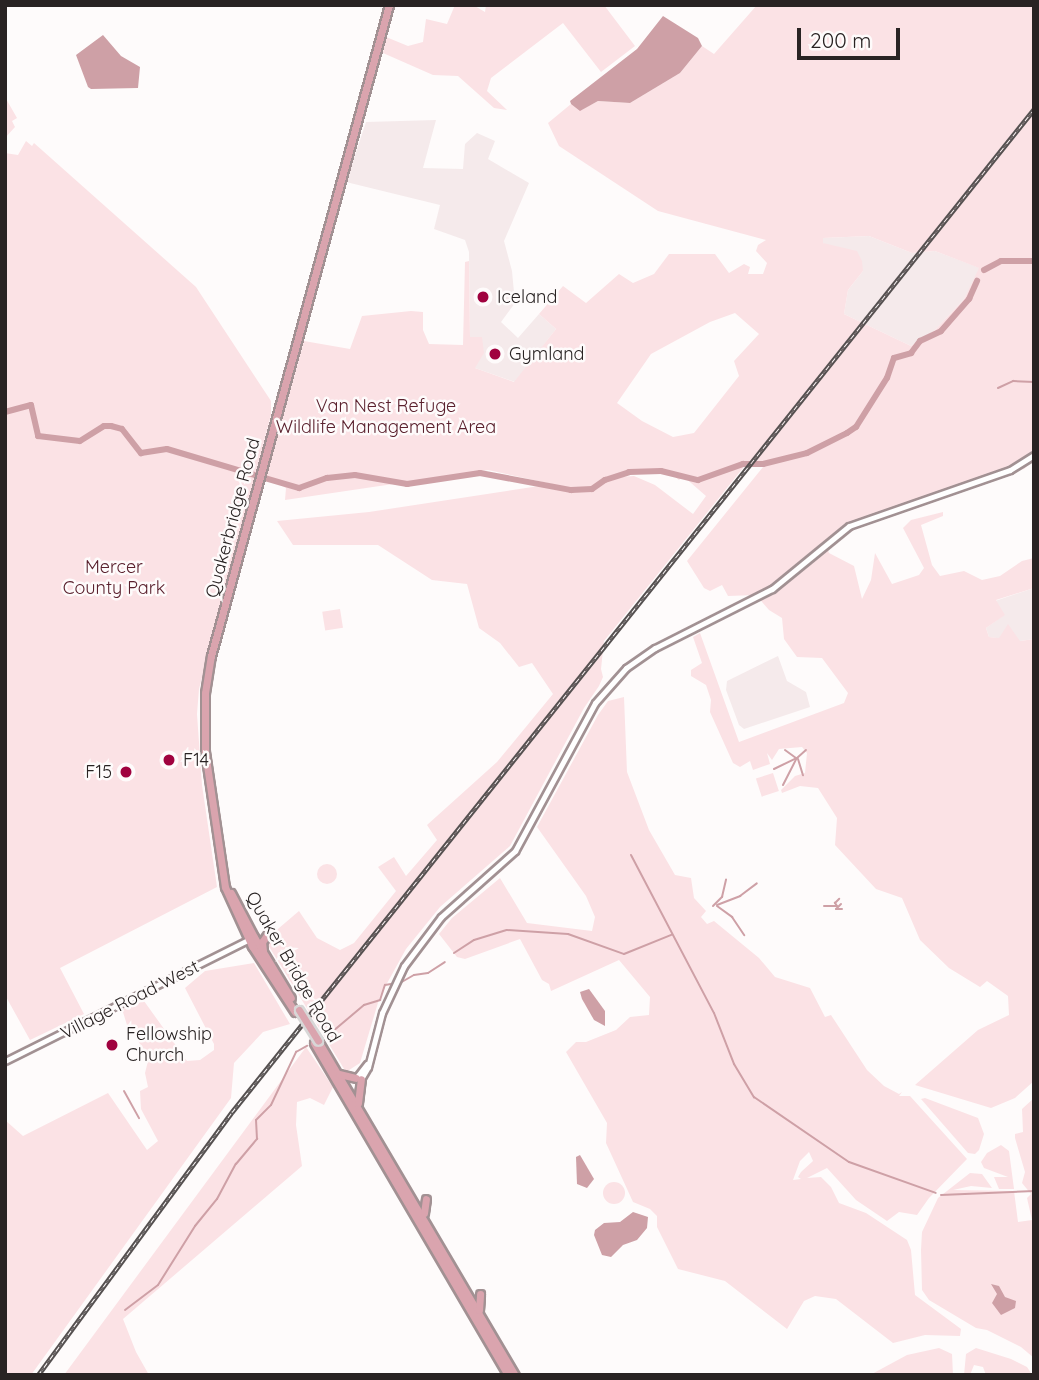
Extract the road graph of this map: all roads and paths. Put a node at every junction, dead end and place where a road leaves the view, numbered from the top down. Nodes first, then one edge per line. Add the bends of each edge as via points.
1 (389, 5) edge
2 (1034, 455) edge
3 (216, 842) joint
4 (270, 931) dead end
5 (251, 938) junction
6 (263, 951) junction
7 (297, 1011) junction
8 (316, 1042) junction
9 (5, 1061) edge
10 (338, 1073) junction
11 (358, 1078) junction
12 (358, 1107) junction
13 (426, 1199) dead end
14 (424, 1217) junction
15 (480, 1294) dead end
16 (480, 1314) junction
17 (508, 1375) edge
18 (515, 1375) edge

1 - 3 main road, Quakerbridge Road via 211,656 205,693 205,751
2 - 11 main road via 1010,470 849,526 781,583 645,653 608,686 515,851 441,917 404,966 382,1013 369,1062
3 - 5 main road, Quaker Bridge Road via 225,887
4 - 6 main road via 262,942
5 - 6 main road, Quaker Bridge Road
5 - 7 main road, Quaker Bridge Road
5 - 9 main road, Village Road West
6 - 7 main road, Quaker Bridge Road
7 - 8 main road, Quaker Bridge Road, bridge
8 - 10 main road, Quaker Bridge Road
8 - 17 main road, Quaker Bridge Road
10 - 11 main road
10 - 12 main road, Quaker Bridge Road
11 - 12 main road
12 - 14 main road, Quaker Bridge Road
13 - 14 main road
14 - 16 main road, Quaker Bridge Road
15 - 16 main road
16 - 18 main road, Quaker Bridge Road

